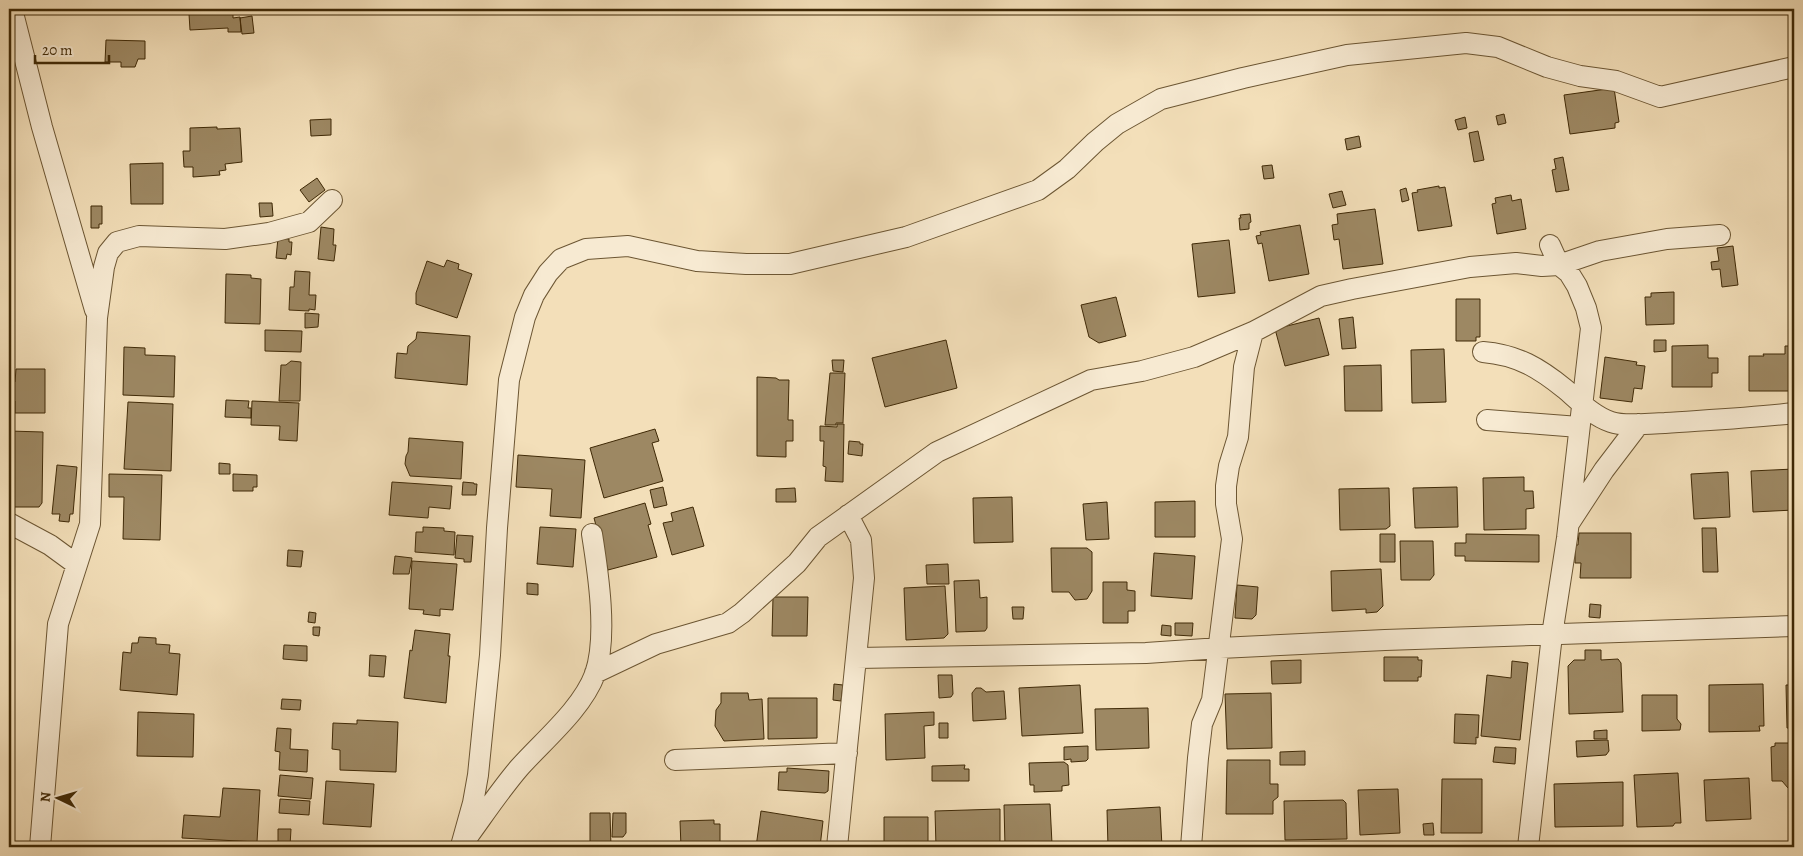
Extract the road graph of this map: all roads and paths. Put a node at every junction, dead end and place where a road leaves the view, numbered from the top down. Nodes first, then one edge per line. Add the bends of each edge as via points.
1 (12, 9) edge
2 (1794, 67) edge
3 (332, 200) dead end
4 (1720, 235) dead end
5 (1550, 245) dead end
6 (1559, 265) junction
7 (97, 318) junction
8 (1253, 332) junction
9 (1483, 352) dead end
10 (1581, 404) junction
11 (1794, 413) edge
12 (1487, 420) dead end
13 (1639, 424) junction
14 (1579, 427) junction
15 (848, 514) junction
16 (9, 523) edge
17 (1568, 524) junction
18 (592, 534) dead end
19 (76, 564) junction
20 (1794, 626) edge
21 (1552, 635) junction
22 (1220, 648) junction
23 (857, 658) junction
24 (595, 674) junction
25 (847, 753) junction
26 (675, 760) dead end
27 (40, 847) edge
28 (461, 847) edge
29 (837, 847) edge
30 (1191, 847) edge
31 (1528, 847) edge

1 - 7 street via 42,128
2 - 28 street via 1660,97 1616,81 1547,67 1498,47 1466,43 1347,55 1161,100 1117,124 1038,190 906,237 790,264 696,261 628,246 586,248 561,259 534,295 509,380 490,655 478,775
3 - 7 street via 309,222 269,233 225,239 139,236 117,242 104,267
4 - 6 street via 1667,239 1610,249
5 - 6 street
6 - 8 street via 1516,263 1470,267 1352,289 1321,296
6 - 10 street via 1577,286 1591,328
7 - 19 street via 90,524
8 - 15 street via 1194,357 1092,380 937,452
8 - 22 street via 1244,367 1238,436 1226,486 1232,540
9 - 10 street via 1520,359
10 - 13 street via 1612,423
10 - 14 street
11 - 13 street
12 - 14 street
13 - 17 street
14 - 17 street
15 - 23 street via 861,540 864,578
15 - 24 street via 818,537 797,563 728,623 656,644
16 - 19 street via 50,545
17 - 21 street
18 - 24 street via 599,576 601,630
19 - 27 street via 58,624
20 - 21 street
21 - 22 street
21 - 31 street
22 - 23 street via 1146,653
22 - 30 street via 1212,700 1202,724
23 - 25 street
24 - 28 street via 579,703 517,770
25 - 26 street
25 - 29 street

